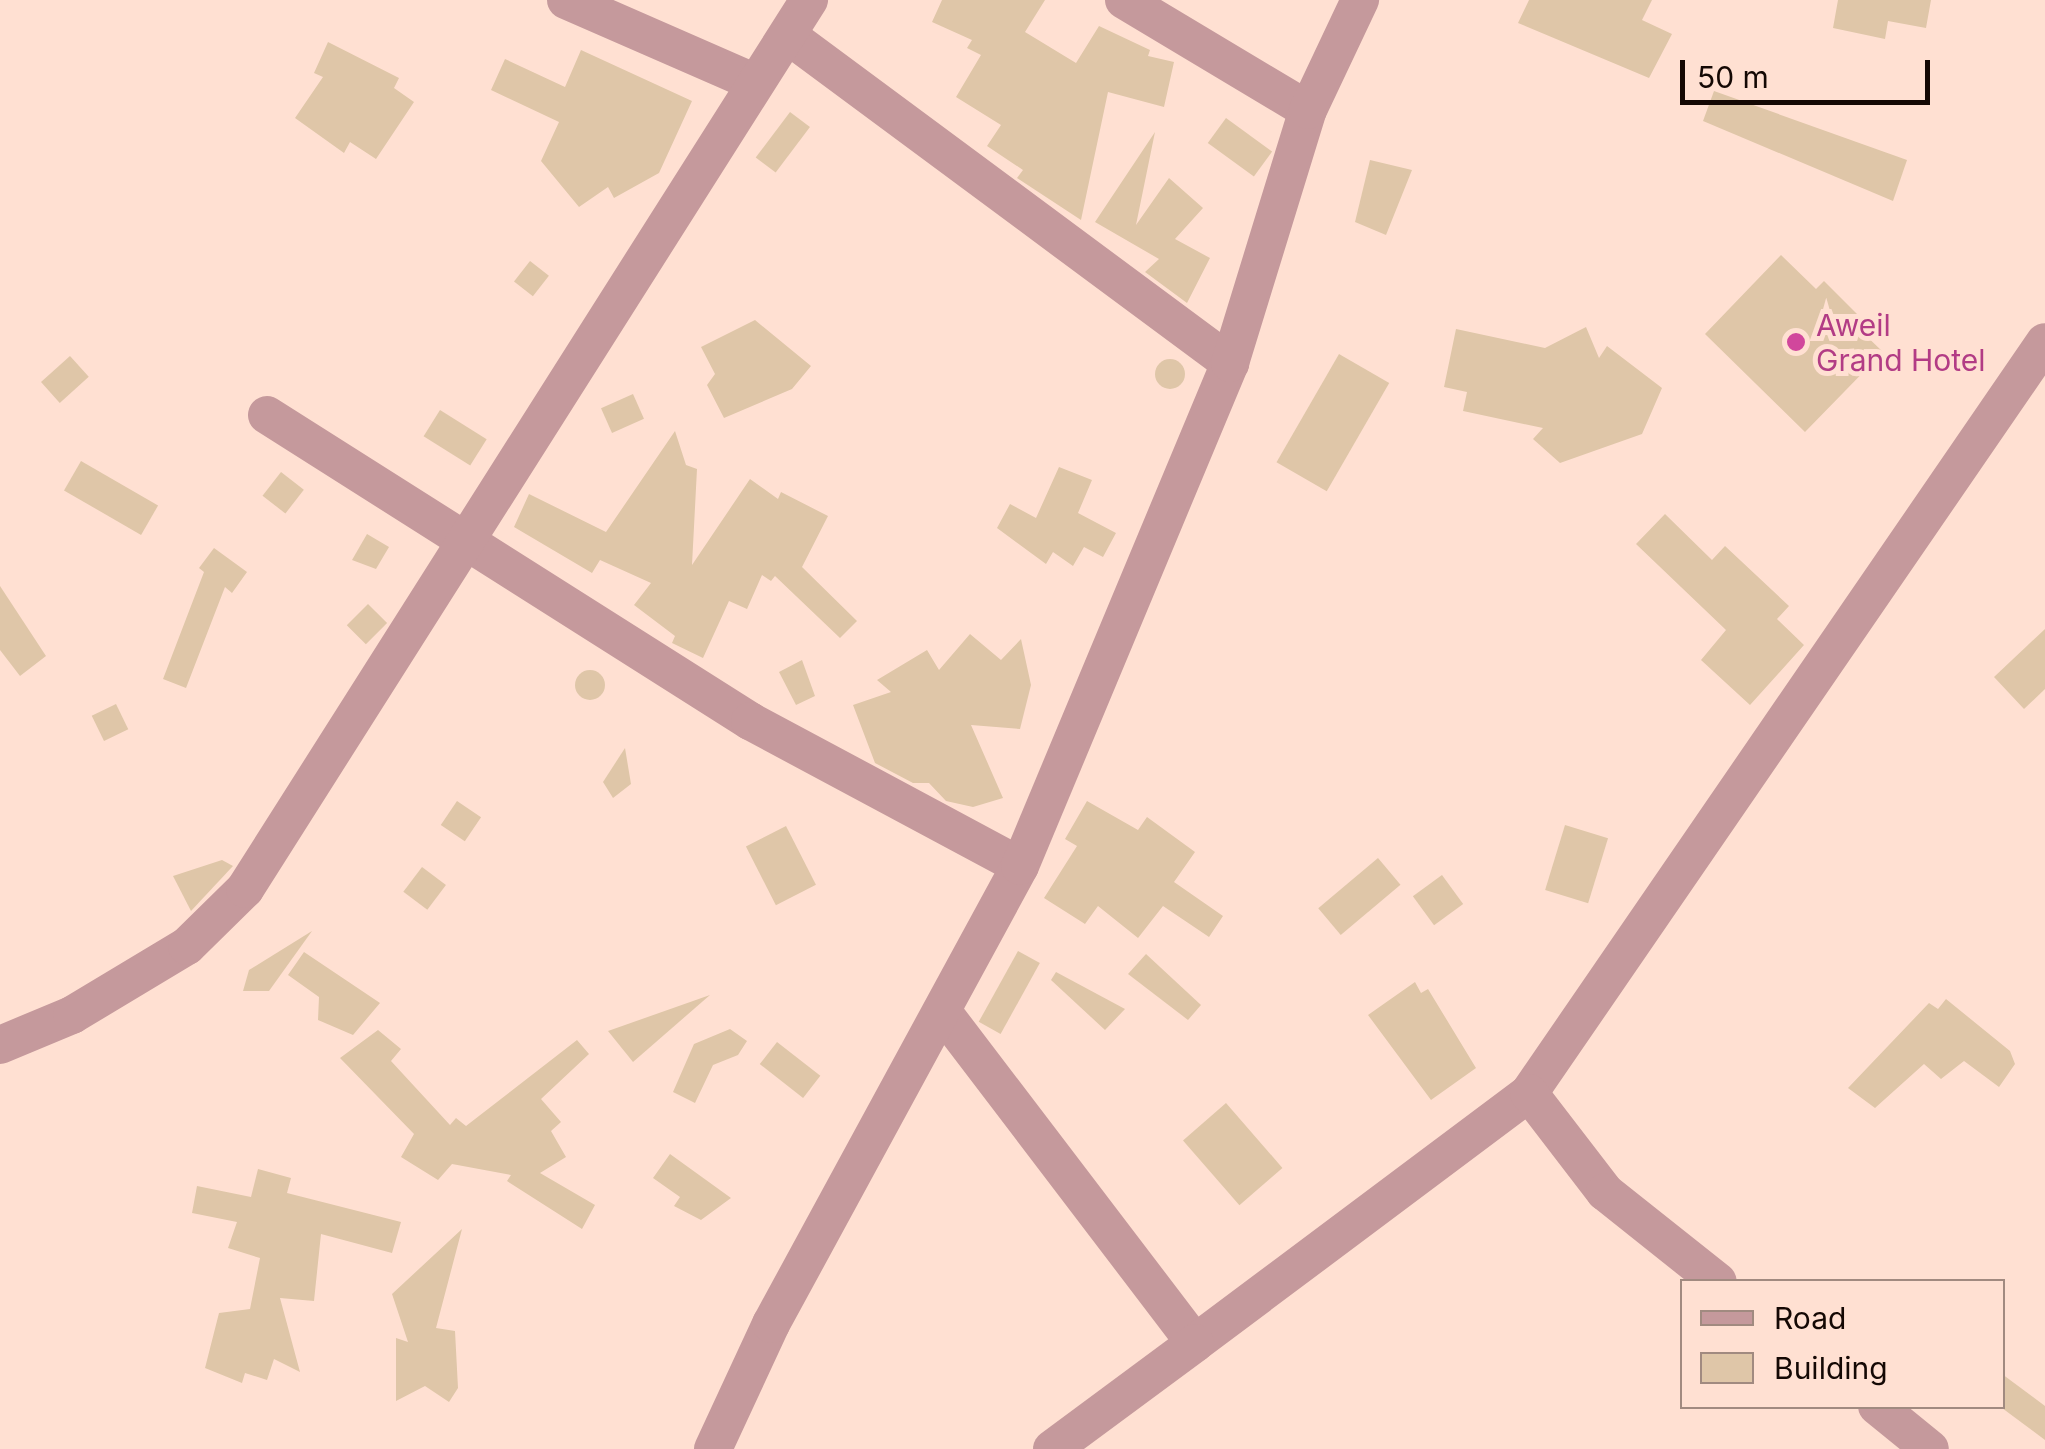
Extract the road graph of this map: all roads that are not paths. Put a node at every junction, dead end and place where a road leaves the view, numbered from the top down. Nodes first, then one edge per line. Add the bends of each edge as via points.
1 (566, 0) edge
2 (809, 0) edge
3 (1124, 0) edge
4 (1360, 0) edge
5 (790, 37) junction
6 (754, 82) junction
7 (1308, 110) junction
8 (2045, 342) edge
9 (1230, 363) junction
10 (268, 414) dead end
11 (469, 540) junction
12 (1020, 866) junction
13 (942, 1011) junction
14 (0, 1046) edge
15 (1529, 1093) junction
16 (1714, 1279) edge
17 (1195, 1343) junction
18 (1880, 1409) edge
19 (713, 1449) edge
20 (1052, 1449) edge
21 (1930, 1449) edge

1 - 6 street
2 - 5 street
3 - 7 street
4 - 7 street
5 - 6 street
5 - 9 street
6 - 11 street
7 - 9 street
8 - 15 street
9 - 12 street
10 - 11 street
11 - 12 street via 750,721
11 - 14 street via 245,889 186,946 72,1015
12 - 13 street
13 - 17 street
13 - 19 street via 771,1324
15 - 16 street via 1605,1192
15 - 17 street
17 - 20 street
18 - 21 street

